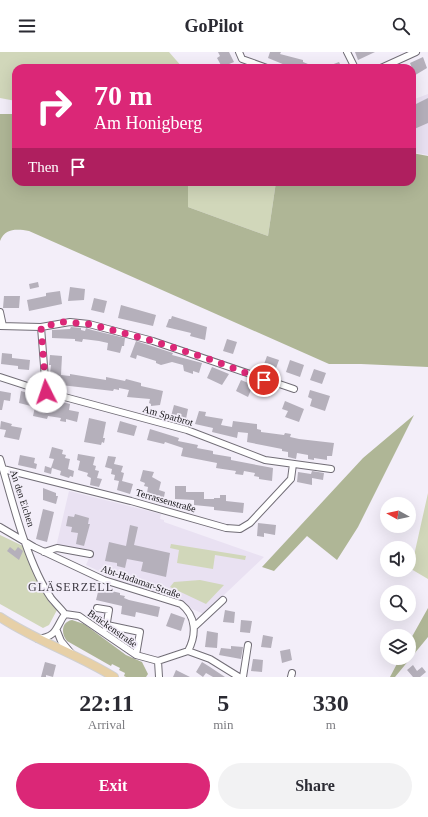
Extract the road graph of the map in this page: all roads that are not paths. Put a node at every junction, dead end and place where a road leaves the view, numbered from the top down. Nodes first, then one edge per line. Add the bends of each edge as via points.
1 (239, 52) edge
2 (347, 52) edge
3 (416, 52) edge
4 (256, 64) edge
5 (353, 64) edge
6 (390, 64) edge
7 (0, 312) edge
8 (1, 326) edge
9 (41, 327) junction
10 (0, 376) edge
11 (294, 389) dead end
12 (46, 392) junction
13 (0, 459) edge
14 (293, 464) junction
15 (3, 469) junction
16 (331, 469) dead end
17 (0, 527) edge
18 (27, 543) junction
19 (44, 552) junction
20 (90, 554) dead end
21 (223, 600) dead end
22 (97, 608) dead end
23 (65, 614) junction
24 (0, 617) edge
25 (107, 625) junction
26 (194, 627) junction
27 (57, 631) junction
28 (105, 634) junction
29 (38, 639) junction
30 (248, 645) dead end
31 (188, 651) junction
32 (72, 654) junction
33 (136, 655) junction
34 (158, 661) junction
35 (98, 668) junction
36 (104, 677) edge
37 (114, 677) edge
38 (159, 677) edge
39 (239, 677) edge
40 (243, 677) edge

1 - 4 street via 242,59
2 - 5 street
3 - 6 street
7 - 8 street
8 - 9 street
9 - 11 street via 63,322 89,324 153,341
9 - 12 street
10 - 12 street, Am Sparbrot
12 - 14 street, Am Sparbrot via 187,430 266,460
13 - 15 street, An den Eichen
14 - 15 street, Terrassenstraße via 291,479 250,523 240,529 226,528
14 - 16 street, Am Sparbrot
15 - 18 street, An den Eichen
17 - 18 street, Abt-Hadamar-Straße
18 - 19 street, Abt-Hadamar-Straße
18 - 23 street, An den Eichen via 40,578 51,598
19 - 20 street via 58,548
19 - 26 street, Abt-Hadamar-Straße via 119,586 181,604 190,614
21 - 26 street
22 - 25 street via 109,610
23 - 27 street
23 - 28 street, Brückenstraße via 79,616
24 - 29 main road
25 - 28 street
25 - 33 street via 140,632
26 - 31 street
27 - 29 street
27 - 32 street via 61,641
28 - 33 street, Brückenstraße
29 - 32 main road
30 - 40 street
31 - 34 street
31 - 39 street via 210,659
32 - 35 main road
33 - 34 street, Brückenstraße
34 - 38 street
35 - 36 street
35 - 37 main road

